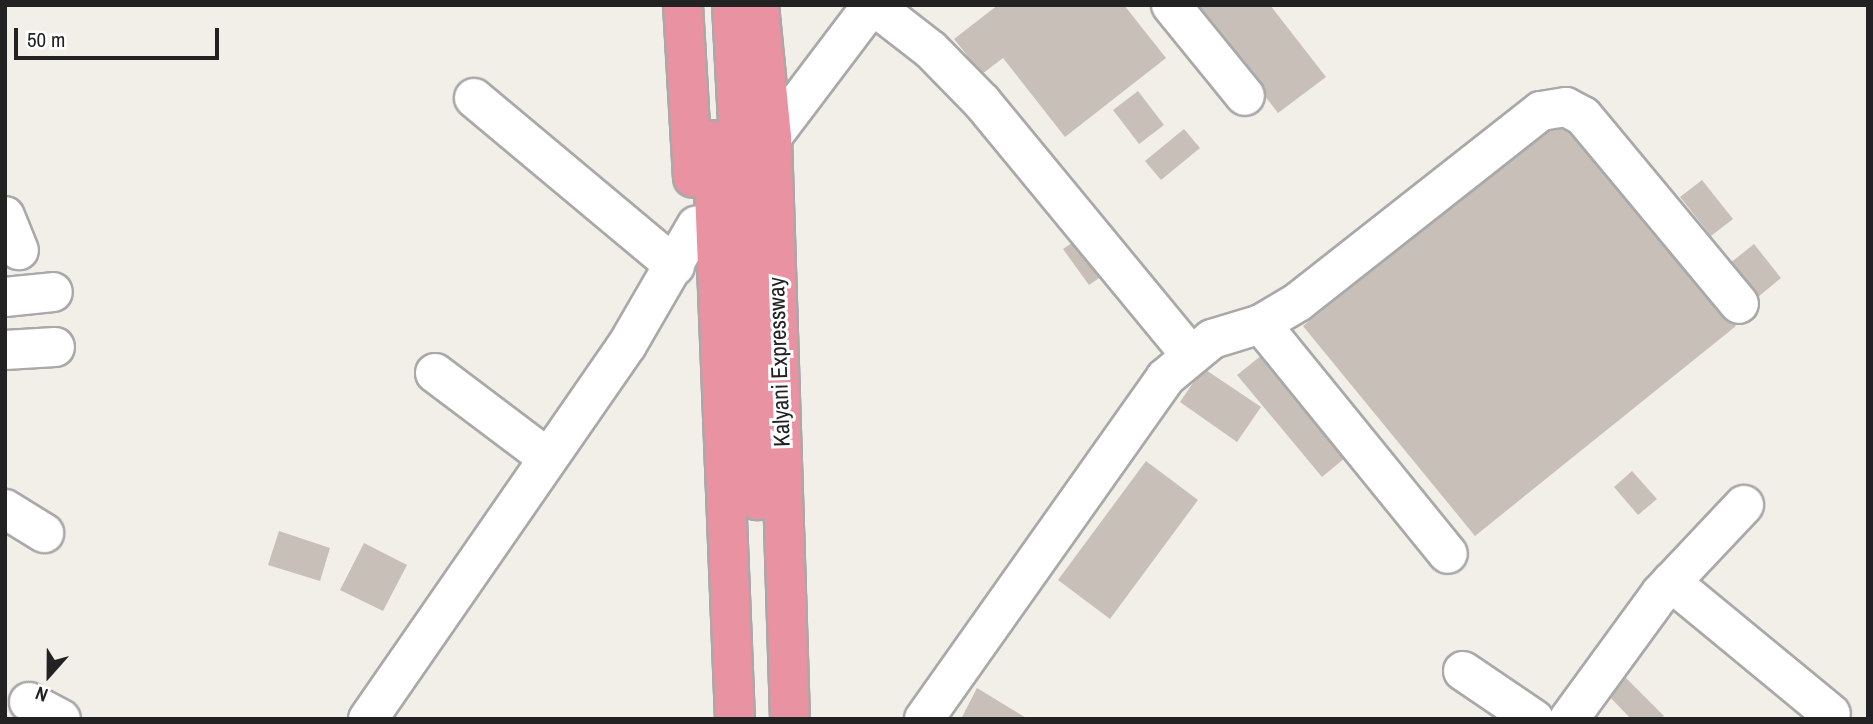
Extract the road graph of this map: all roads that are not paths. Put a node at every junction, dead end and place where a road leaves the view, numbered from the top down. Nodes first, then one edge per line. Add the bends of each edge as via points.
1 (683, 5) edge
2 (705, 5) edge
3 (732, 5) edge
4 (759, 5) edge
5 (873, 5) edge
6 (1171, 5) edge
7 (1245, 96) dead end
8 (474, 98) dead end
9 (772, 137) junction
10 (696, 226) junction
11 (675, 266) junction
12 (53, 292) dead end
13 (5, 297) edge
14 (1739, 304) dead end
15 (1261, 324) junction
16 (55, 347) dead end
17 (5, 350) edge
18 (1190, 354) junction
19 (435, 373) dead end
20 (548, 458) junction
21 (1744, 505) dead end
22 (5, 509) edge
23 (44, 533) dead end
24 (1448, 554) dead end
25 (1671, 582) junction
26 (1462, 671) dead end
27 (1832, 717) edge
28 (368, 719) edge
29 (708, 719) edge
30 (735, 719) edge
31 (768, 719) edge
32 (790, 719) edge
33 (924, 719) edge
34 (1534, 719) edge
35 (1569, 719) edge

1 - 10 highway
2 - 30 highway
3 - 31 highway
4 - 9 highway, Kalyani Expressway
5 - 9 street
5 - 18 street via 931,50 982,102
6 - 7 street
8 - 11 street
9 - 32 highway, Kalyani Expressway
10 - 11 street
10 - 29 highway
11 - 20 street
12 - 13 street
14 - 15 street via 1598,131 1583,116 1552,106
15 - 18 street via 1212,339
15 - 24 street
16 - 17 street
18 - 33 street via 1165,378
19 - 20 street
20 - 28 street
21 - 25 street
22 - 23 street
25 - 27 street
25 - 35 street
26 - 34 street

